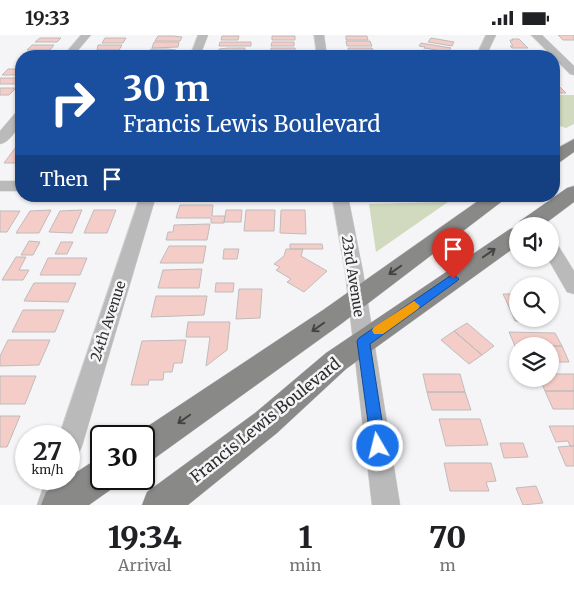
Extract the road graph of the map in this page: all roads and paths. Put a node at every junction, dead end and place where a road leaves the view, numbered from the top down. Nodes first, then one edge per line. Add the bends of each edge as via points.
1 (86, 35) edge
2 (203, 35) edge
3 (320, 35) edge
4 (536, 35) edge
5 (487, 37) edge
6 (73, 50) edge
7 (197, 50) edge
8 (321, 50) edge
9 (483, 50) edge
10 (551, 50) edge
11 (560, 58) edge
12 (574, 72) edge
13 (15, 121) edge
14 (0, 140) edge
15 (574, 143) edge
16 (560, 154) edge
17 (0, 186) edge
18 (15, 186) edge
19 (574, 192) edge
20 (146, 202) edge
21 (341, 202) edge
22 (491, 202) edge
23 (543, 217) edge
24 (509, 241) edge
25 (559, 261) edge
26 (574, 287) edge
27 (357, 298) junction
28 (363, 341) junction
29 (76, 425) edge
30 (155, 439) edge
31 (90, 484) edge
32 (55, 490) edge
33 (50, 505) edge
34 (59, 505) edge
35 (160, 505) edge
36 (386, 505) edge

1 - 6 street
2 - 7 street
3 - 8 street
4 - 10 street
5 - 9 street
11 - 12 street
13 - 14 street
15 - 16 main road
17 - 18 street
19 - 23 main road, Francis Lewis Boulevard
20 - 29 street, 24th Avenue
21 - 27 street, 23rd Avenue
22 -> 27 main road
28 -> 24 main road, Francis Lewis Boulevard
25 - 26 street
27 - 28 street, 23rd Avenue
27 -> 30 main road
28 - 35 main road, Francis Lewis Boulevard via 266,423
28 - 36 street, 23rd Avenue
31 - 34 main road
32 - 33 street

